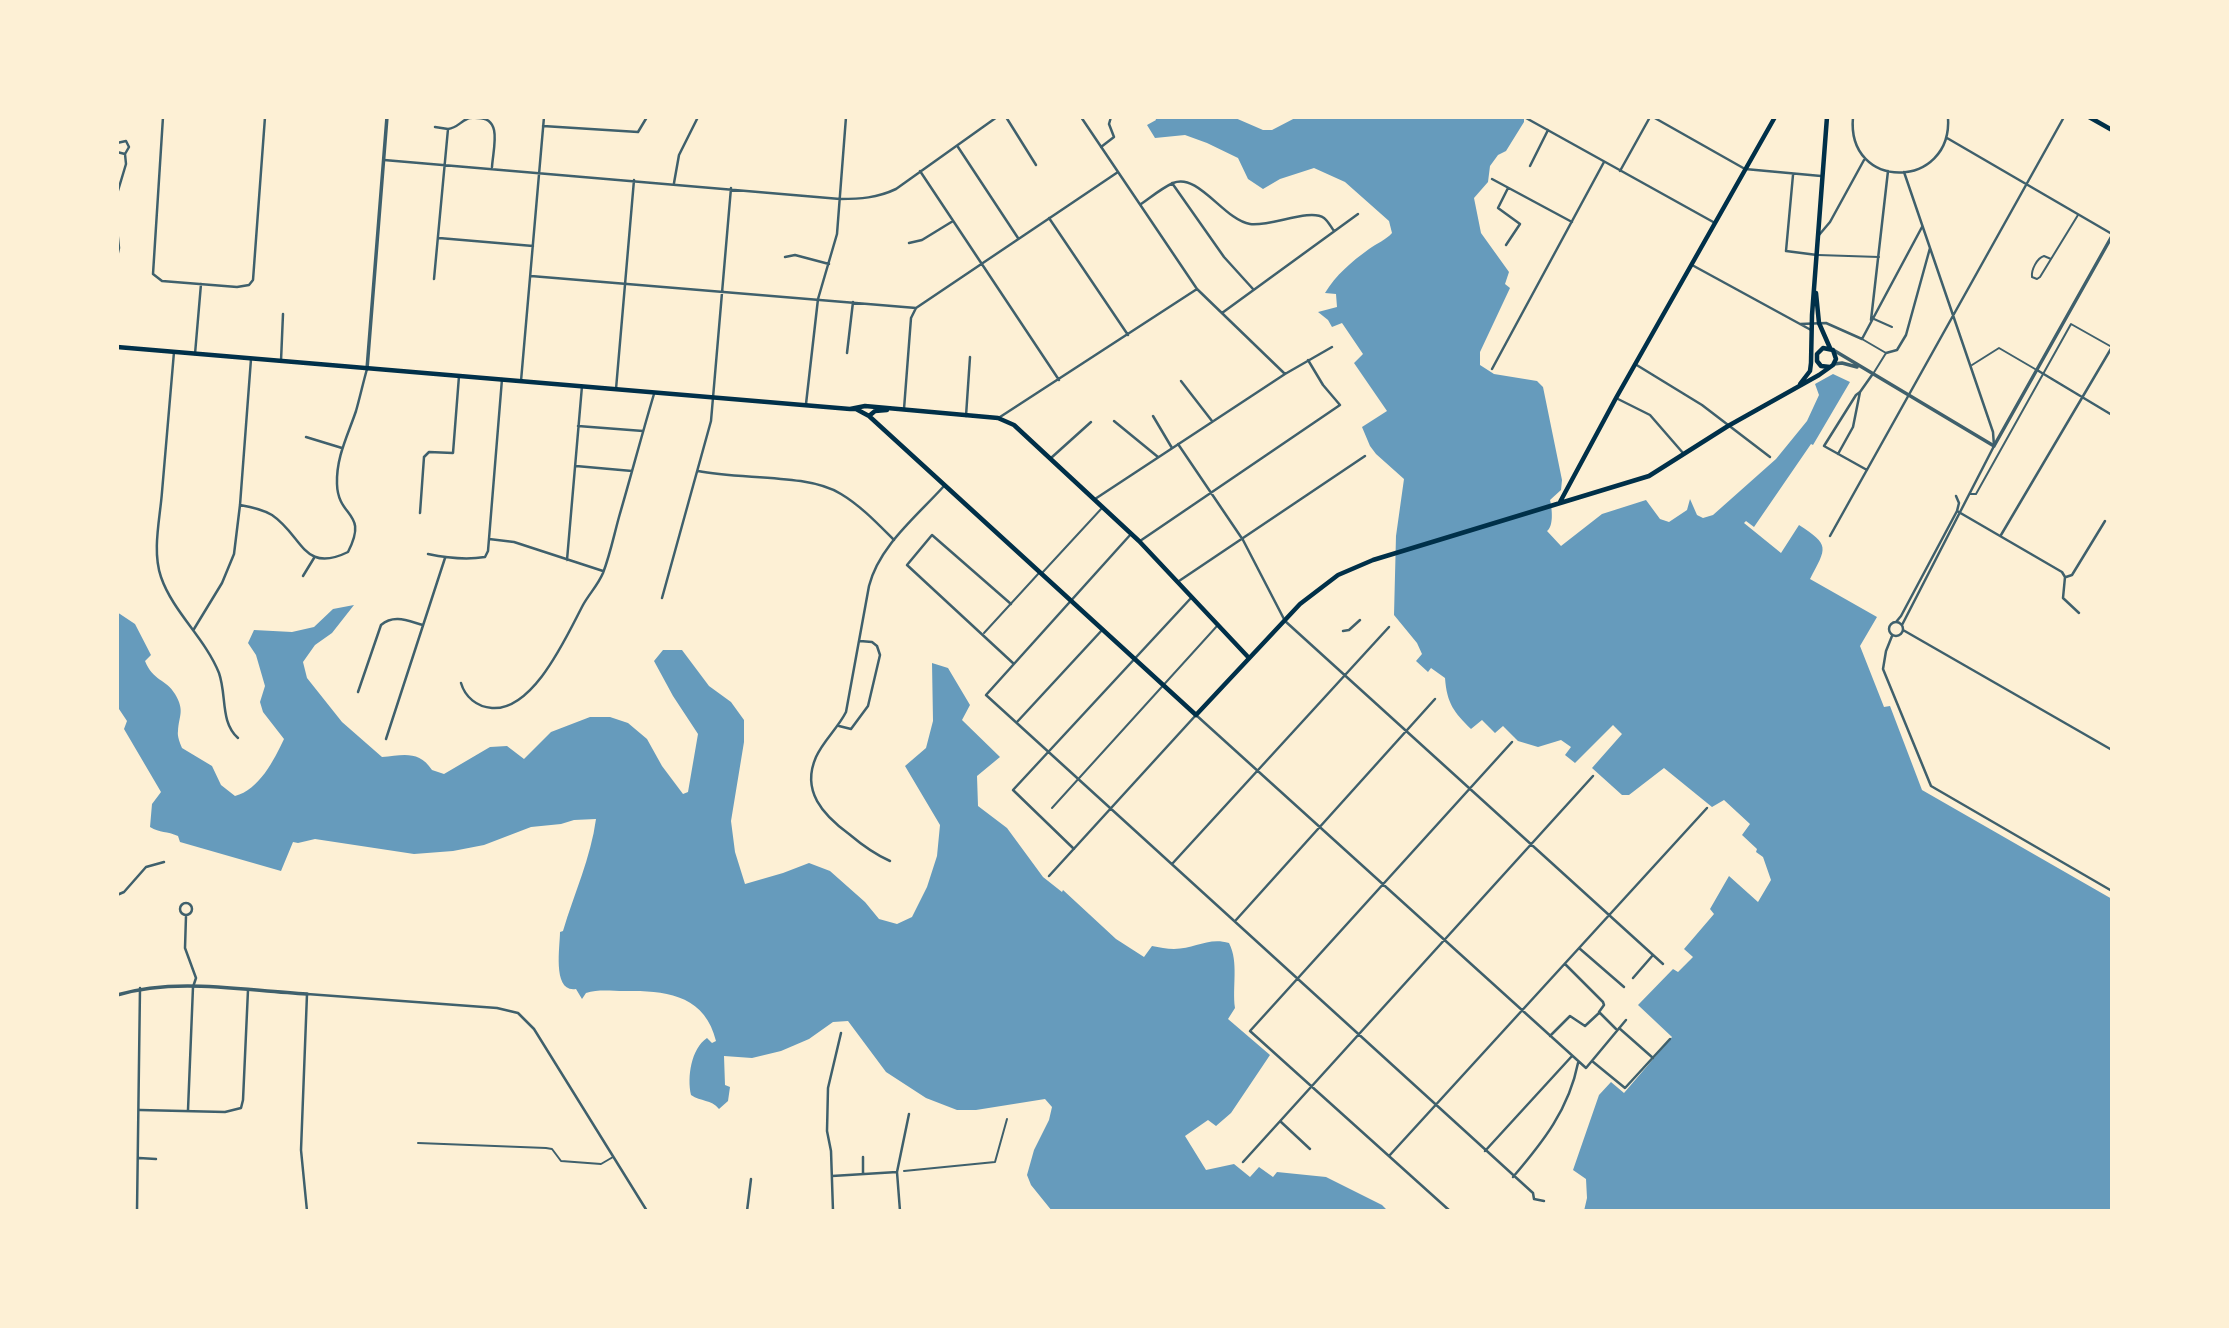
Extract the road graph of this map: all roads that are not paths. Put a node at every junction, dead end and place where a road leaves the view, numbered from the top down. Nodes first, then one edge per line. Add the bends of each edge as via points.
1 (163, 117) edge
2 (265, 117) edge
3 (387, 117) edge
4 (544, 117) edge
5 (647, 117) edge
6 (698, 117) edge
7 (846, 117) edge
8 (997, 117) edge
9 (1006, 117) edge
10 (1082, 117) edge
11 (1111, 117) edge
12 (1652, 117) edge
13 (1775, 117) edge
14 (1827, 117) edge
15 (1853, 117) edge
16 (1948, 117) edge
17 (2064, 117) edge
18 (2089, 117) edge
19 (1525, 118) edge
20 (543, 126) junction
21 (435, 127) dead end
22 (448, 129) junction
23 (1548, 130) junction
24 (2112, 130) edge
25 (1947, 138) junction
26 (117, 143) edge
27 (957, 146) junction
28 (1101, 147) junction
29 (117, 152) edge
30 (125, 154) junction
31 (384, 160) junction
32 (1865, 160) junction
33 (1604, 162) junction
34 (445, 165) junction
35 (1036, 165) dead end
36 (1530, 166) dead end
37 (492, 168) junction
38 (1745, 169) junction
39 (920, 171) junction
40 (1620, 171) junction
41 (1888, 171) junction
42 (539, 172) junction
43 (1118, 172) junction
44 (1904, 172) junction
45 (1794, 174) junction
46 (1823, 176) junction
47 (1492, 179) dead end
48 (634, 180) junction
49 (674, 183) junction
50 (1172, 183) junction
51 (2028, 185) junction
52 (731, 188) junction
53 (1508, 188) junction
54 (117, 194) edge
55 (839, 199) junction
56 (1141, 204) junction
57 (1358, 214) dead end
58 (2078, 214) junction
59 (1049, 218) junction
60 (953, 221) junction
61 (1572, 222) junction
62 (1715, 223) junction
63 (1922, 226) junction
64 (117, 229) edge
65 (1334, 231) junction
66 (1819, 235) junction
67 (2112, 235) edge
68 (439, 238) junction
69 (1018, 238) junction
70 (909, 243) dead end
71 (1506, 245) dead end
72 (533, 246) junction
73 (1930, 248) junction
74 (1817, 255) junction
75 (117, 257) edge
76 (785, 257) dead end
77 (1879, 257) junction
78 (2051, 259) junction
79 (981, 262) junction
80 (829, 264) junction
81 (1692, 265) junction
82 (531, 276) junction
83 (434, 279) dead end
84 (201, 284) junction
85 (626, 285) junction
86 (1815, 288) junction
87 (1197, 289) junction
88 (1253, 289) junction
89 (721, 292) junction
90 (818, 299) junction
91 (853, 302) junction
92 (916, 307) junction
93 (1222, 313) junction
94 (283, 314) dead end
95 (1953, 316) junction
96 (1873, 319) junction
97 (1812, 322) junction
98 (1819, 323) junction
99 (1871, 323) junction
100 (1800, 324) junction
101 (1892, 327) dead end
102 (1812, 330) junction
103 (1128, 335) junction
104 (1862, 340) junction
105 (1332, 346) dead end
106 (117, 347) edge
107 (2111, 347) edge
108 (1832, 349) junction
109 (1811, 350) junction
110 (174, 352) junction
111 (1886, 353) junction
112 (195, 354) junction
113 (847, 354) dead end
114 (1816, 357) junction
115 (970, 358) dead end
116 (251, 359) junction
117 (1308, 360) junction
118 (281, 361) junction
119 (1811, 363) junction
120 (1635, 365) junction
121 (1832, 366) junction
122 (1971, 366) junction
123 (1859, 367) junction
124 (367, 369) junction
125 (1492, 369) dead end
126 (2037, 370) junction
127 (1285, 374) junction
128 (2044, 374) junction
129 (1872, 375) junction
130 (458, 376) junction
131 (502, 379) junction
132 (1059, 380) junction
133 (521, 381) junction
134 (1181, 381) dead end
135 (1800, 385) junction
136 (582, 386) junction
137 (616, 390) junction
138 (1860, 392) junction
139 (654, 394) junction
140 (1909, 395) junction
141 (2081, 396) junction
142 (712, 398) junction
143 (1616, 398) junction
144 (806, 406) junction
145 (891, 408) junction
146 (850, 409) junction
147 (1013, 409) junction
148 (904, 410) junction
149 (2112, 415) edge
150 (869, 416) junction
151 (966, 416) junction
152 (1153, 416) dead end
153 (998, 418) junction
154 (1114, 421) dead end
155 (1212, 421) junction
156 (1091, 422) dead end
157 (1010, 424) junction
158 (578, 426) junction
159 (1728, 426) junction
160 (643, 431) junction
161 (306, 437) dead end
162 (1178, 444) junction
163 (1994, 446) junction
164 (342, 448) junction
165 (1172, 448) junction
166 (1838, 454) junction
167 (1685, 455) junction
168 (1365, 456) dead end
169 (1158, 457) junction
170 (1770, 457) dead end
171 (1051, 458) junction
172 (575, 466) junction
173 (696, 470) junction
174 (1867, 470) junction
175 (632, 471) junction
176 (944, 486) junction
177 (1210, 492) junction
178 (1970, 494) junction
179 (1956, 496) dead end
180 (1095, 499) junction
181 (1560, 502) junction
182 (240, 505) junction
183 (1103, 507) junction
184 (1959, 511) junction
185 (420, 513) dead end
186 (2105, 520) dead end
187 (1131, 534) junction
188 (2001, 535) junction
189 (1830, 536) dead end
190 (489, 539) junction
191 (894, 540) junction
192 (1139, 541) junction
193 (1243, 541) junction
194 (428, 554) dead end
195 (314, 558) junction
196 (445, 558) junction
197 (567, 560) junction
198 (603, 571) junction
199 (1041, 573) junction
200 (303, 576) dead end
201 (2065, 577) junction
202 (1178, 582) junction
203 (1191, 597) junction
204 (662, 598) dead end
205 (1071, 601) junction
206 (1011, 604) junction
207 (2079, 613) dead end
208 (1360, 620) dead end
209 (1285, 621) junction
210 (1896, 622) junction
211 (424, 625) junction
212 (1218, 625) junction
213 (1902, 625) junction
214 (1389, 627) dead end
215 (194, 629) junction
216 (1102, 629) junction
217 (1903, 630) junction
218 (1343, 631) dead end
219 (982, 635) junction
220 (1892, 636) junction
221 (859, 641) junction
222 (1133, 658) junction
223 (1249, 658) junction
224 (1014, 664) junction
225 (1345, 676) junction
226 (461, 683) dead end
227 (1165, 686) junction
228 (358, 692) dead end
229 (1436, 699) dead end
230 (1196, 715) junction
231 (1016, 722) junction
232 (839, 726) junction
233 (1406, 732) junction
234 (238, 738) dead end
235 (386, 740) dead end
236 (1512, 742) dead end
237 (2112, 750) edge
238 (1048, 752) junction
239 (1259, 770) junction
240 (1592, 776) dead end
241 (1079, 780) junction
242 (1470, 789) junction
243 (1052, 808) dead end
244 (1707, 808) dead end
245 (1110, 809) junction
246 (1320, 827) junction
247 (1531, 844) junction
248 (1074, 849) junction
249 (890, 861) dead end
250 (163, 862) dead end
251 (1172, 864) junction
252 (1049, 876) dead end
253 (1383, 883) junction
254 (2112, 891) edge
255 (117, 895) edge
256 (186, 916) dead end
257 (1609, 916) junction
258 (1235, 921) junction
259 (1444, 940) junction
260 (1579, 948) junction
261 (1653, 955) junction
262 (1565, 964) junction
263 (1663, 964) dead end
264 (1296, 978) junction
265 (1633, 978) dead end
266 (193, 987) junction
267 (1624, 987) dead end
268 (140, 988) junction
269 (248, 990) junction
270 (307, 994) junction
271 (117, 995) edge
272 (1523, 1010) junction
273 (1599, 1012) junction
274 (1626, 1020) dead end
275 (1619, 1030) junction
276 (841, 1033) dead end
277 (1359, 1034) junction
278 (1550, 1036) junction
279 (1670, 1040) dead end
280 (1572, 1056) junction
281 (1653, 1058) junction
282 (1592, 1061) junction
283 (1578, 1062) junction
284 (1312, 1086) junction
285 (1435, 1105) junction
286 (140, 1110) junction
287 (188, 1110) junction
288 (909, 1114) dead end
289 (1007, 1119) dead end
290 (1280, 1121) junction
291 (418, 1143) dead end
292 (1311, 1149) dead end
293 (1485, 1151) junction
294 (614, 1156) junction
295 (1389, 1156) junction
296 (863, 1157) dead end
297 (139, 1158) junction
298 (156, 1159) dead end
299 (1242, 1162) dead end
300 (904, 1171) dead end
301 (897, 1172) junction
302 (863, 1173) junction
303 (832, 1176) junction
304 (1513, 1177) junction
305 (751, 1179) dead end
306 (1544, 1201) dead end
307 (137, 1211) edge
308 (307, 1211) edge
309 (647, 1211) edge
310 (747, 1211) edge
311 (832, 1211) edge
312 (900, 1211) edge
313 (1450, 1211) edge

1 - 84 street via 153,274 162,281
2 - 84 street via 253,280 237,287
3 - 31 street
4 - 20 street
5 - 20 street via 638,132
6 - 49 street via 679,155
7 - 55 street
8 - 27 street
9 - 35 street
10 - 28 street
11 - 28 street via 1114,136
12 - 38 street
12 - 40 street
13 - 38 main road
14 - 46 main road
15 - 32 street via 1853,138
16 - 25 street
17 - 51 street
18 - 24 main road
19 - 23 street
20 - 42 street
21 - 22 street
22 - 34 street
22 - 37 street via 469,118 487,118 494,124
23 - 33 street
23 - 36 street
25 - 44 street via 1932,161
25 - 51 street
26 - 30 street via 128,142
27 - 39 street
27 - 69 street
28 - 43 street
29 - 30 street
30 - 54 street
31 - 34 street
31 - 124 street
32 - 41 street
32 - 66 street
33 - 40 street
33 - 61 street
34 - 37 street
34 - 68 street
37 - 42 street
38 - 45 street
38 - 62 main road
39 - 55 street via 885,194
39 - 60 street
40 - 62 street
41 - 44 street
41 - 77 street
42 - 48 street
42 - 72 street
43 - 56 street
43 - 59 street
44 - 63 street
45 - 46 street
45 - 74 street via 1786,251
46 - 66 main road
47 - 53 street
48 - 49 street
48 - 85 street
49 - 52 street
50 - 56 street
50 - 65 street via 1193,185 1234,218 1250,224 1316,215
50 - 88 street via 1224,257
51 - 58 street
51 - 95 street
52 - 55 street
52 - 89 street
53 - 61 street
53 - 71 street via 1498,208 1520,223
55 - 80 street
56 - 87 street
57 - 65 street
58 - 67 street
58 - 78 street
59 - 69 street
59 - 103 street
60 - 70 street
60 - 79 street
61 - 125 street
62 - 81 main road
63 - 73 street
63 - 96 street
64 - 75 street
65 - 88 street
66 - 74 main road
67 - 126 street
68 - 72 street
68 - 83 street
69 - 79 street
72 - 82 street
73 - 95 street
73 - 111 street via 1906,335 1897,350
74 - 77 street
74 - 86 main road
76 - 80 street via 795,255
77 - 99 street
78 - 78 street via 2040,258 2032,277 2039,278
79 - 92 street
79 - 132 street
80 - 90 street
81 - 100 street
81 - 120 main road
82 - 85 street
82 - 133 street
84 - 112 street
85 - 89 street
85 - 137 street
86 - 97 main road
86 - 98 main road
87 - 93 street
87 - 103 street
88 - 93 street
89 - 90 street
89 - 142 street
90 - 91 street
90 - 144 street
91 - 92 street
91 - 113 street
92 - 148 street via 911,318
93 - 127 street
94 - 118 street
95 - 122 street
95 - 140 street
96 - 99 street
96 - 101 street
97 - 98 street
97 - 100 street
97 - 102 main road
98 - 104 street
98 - 108 main road
99 - 104 street
100 - 102 street
102 - 109 main road
103 - 132 street
104 - 111 street
105 - 117 street
106 - 110 main road
107 - 128 street via 2071,324
107 - 141 street
108 - 114 main road via 1822,348
108 - 121 main road via 1836,359
108 - 123 street
109 - 114 main road
109 - 119 main road
110 - 112 main road
110 - 215 street via 157,564 171,599
111 - 129 street
112 - 116 main road
114 - 119 main road
114 - 121 main road via 1821,366
115 - 151 street
116 - 118 main road
116 - 182 street
117 - 127 street
117 - 177 street via 1340,405
118 - 124 main road
119 - 135 main road
120 - 143 main road
120 - 159 street
121 - 123 street
121 - 135 main road
122 - 126 street via 1999,348
122 - 163 street
123 - 129 street
124 - 130 main road
124 - 164 street
126 - 128 street
126 - 163 street
127 - 155 street
128 - 141 street
128 - 178 street via 1976,494
129 - 138 street
129 - 140 street
130 - 131 main road
130 - 185 street via 453,453 429,452 424,457
131 - 133 main road
131 - 190 street
132 - 147 street
133 - 136 main road
134 - 155 street
135 - 159 main road
136 - 137 main road
136 - 158 street
137 - 139 main road
138 - 166 street via 1853,427
138 - 166 street via 1824,446
139 - 142 main road
139 - 160 street
140 - 163 street
140 - 174 street
141 - 149 street
141 - 188 street
142 - 144 main road
142 - 173 street via 711,421
143 - 167 street via 1650,415
143 - 181 main road
144 - 146 main road
145 - 146 main road
145 - 148 main road
145 - 150 main road
146 - 150 main road
147 - 153 street
147 - 157 street
148 - 151 main road
150 - 176 main road
151 - 153 main road
152 - 165 street
153 - 157 main road
154 - 169 street
155 - 162 street
156 - 171 street
157 - 171 main road
158 - 160 street
158 - 172 street
159 - 167 main road
159 - 170 street
160 - 175 street
161 - 164 street
162 - 165 street
162 - 177 street
163 - 178 street
164 - 195 street via 337,486 356,525 356,536 348,552 327,560
165 - 169 street
166 - 174 street
167 - 181 main road via 1649,475
168 - 193 street
169 - 180 street
171 - 180 main road
172 - 175 street
172 - 197 street
173 - 191 street via 827,487 850,500
173 - 204 street
174 - 189 street
175 - 198 street
176 - 191 street
176 - 199 main road
177 - 192 street
177 - 193 street
178 - 184 street
179 - 184 street
180 - 183 main road
181 - 209 main road via 1373,560 1332,579
182 - 195 street via 275,517
182 - 215 street via 234,554
183 - 187 main road
183 - 199 street
184 - 188 street
184 - 210 street
184 - 213 street
186 - 201 street via 2072,575
187 - 192 main road
187 - 205 street
188 - 201 street
190 - 196 street via 485,557
190 - 197 street via 513,541
191 - 221 street via 872,576
192 - 202 main road
193 - 202 street
193 - 209 street
194 - 196 street
195 - 200 street
196 - 211 street
197 - 198 street
198 - 226 street via 565,643 524,694 510,705 492,708 475,703
199 - 205 main road
199 - 206 street
201 - 207 street via 2063,598
202 - 203 main road
203 - 212 main road
203 - 222 street
205 - 216 main road
205 - 224 street
206 - 219 street
206 - 219 street via 932,535 907,565
208 - 218 street
209 - 223 main road
209 - 225 street
210 - 213 street
210 - 220 street via 1889,627
211 - 228 street via 390,618 381,625
211 - 235 street
212 - 223 main road
212 - 227 street
213 - 217 street
214 - 225 street
215 - 234 street via 218,672 226,719
216 - 222 main road
216 - 231 street
217 - 220 street via 1900,636
217 - 237 street
219 - 224 street
220 - 254 street via 1883,669 1931,786
221 - 232 street via 849,703
221 - 232 street via 872,642 880,654 868,706 851,729
222 - 227 main road
222 - 238 street
223 - 230 main road
224 - 231 street via 986,695
225 - 233 street
225 - 239 street
227 - 230 main road
227 - 241 street
229 - 233 street
230 - 239 street
230 - 245 street
231 - 238 street
232 - 249 street via 813,766 816,802 833,823
233 - 242 street
233 - 246 street
236 - 242 street
238 - 241 street
238 - 248 street via 1013,790
239 - 246 street
239 - 251 street
240 - 247 street
241 - 243 street
241 - 245 street
242 - 247 street
242 - 253 street
244 - 257 street
245 - 248 street
245 - 251 street
246 - 253 street
246 - 258 street
247 - 257 street
247 - 259 street
248 - 252 street
250 - 255 street via 146,867
251 - 258 street
253 - 259 street
253 - 264 street
256 - 266 street via 185,948 196,978
257 - 260 street
257 - 261 street
258 - 264 street
259 - 272 street
259 - 277 street
260 - 262 street
260 - 267 street
261 - 263 street
261 - 265 street
262 - 272 street
262 - 273 street via 1603,1002
264 - 277 street
264 - 284 street via 1250,1031
266 - 268 street
266 - 269 street
266 - 287 street
268 - 271 street
268 - 286 street
269 - 270 street
269 - 287 street via 241,1108
270 - 294 street via 518,1013 534,1029
270 - 308 street via 301,1150
272 - 278 street
272 - 285 street
273 - 275 street
273 - 278 street via 1585,1026 1570,1016
274 - 275 street
275 - 281 street
275 - 282 street
276 - 303 street via 829,1083 827,1131
277 - 284 street
277 - 285 street
278 - 280 street
279 - 281 street
280 - 283 street
280 - 293 street
281 - 282 street via 1622,1088
282 - 283 street via 1586,1068
283 - 304 street via 1560,1115
284 - 290 street
284 - 295 street
285 - 293 street
285 - 295 street
286 - 287 street
286 - 297 street
288 - 301 street
289 - 300 street via 995,1162
290 - 292 street
290 - 299 street
291 - 294 street via 546,1148 561,1161 601,1164
293 - 304 street
294 - 309 street
295 - 313 street
296 - 302 street
297 - 298 street
297 - 307 street
301 - 302 street
301 - 312 street
302 - 303 street
303 - 311 street
304 - 306 street via 1534,1199
305 - 310 street

